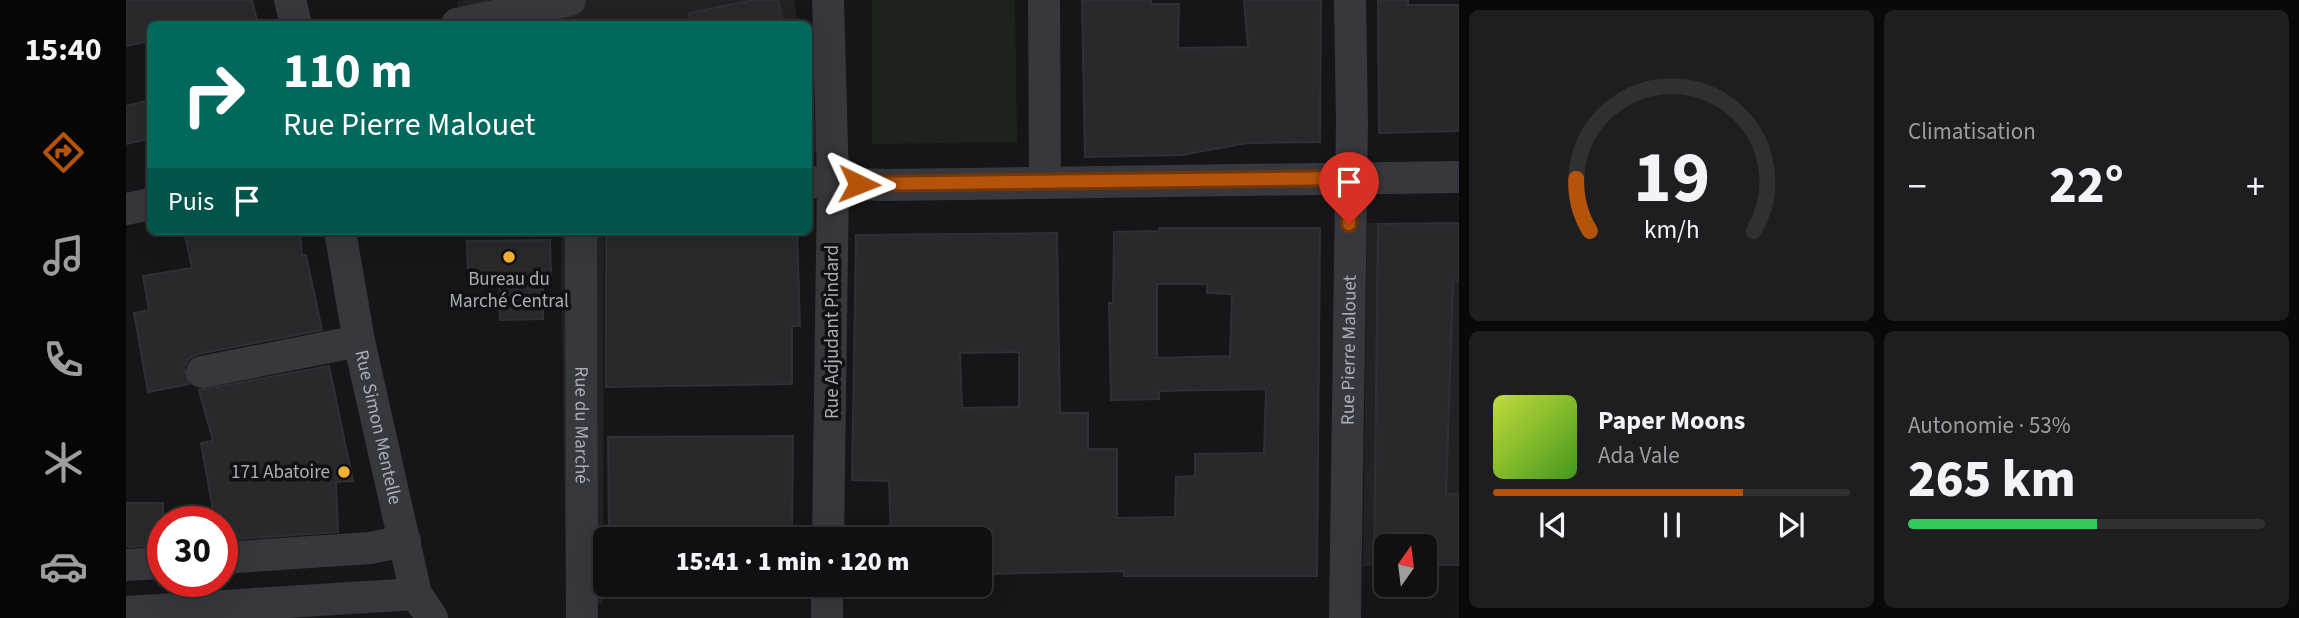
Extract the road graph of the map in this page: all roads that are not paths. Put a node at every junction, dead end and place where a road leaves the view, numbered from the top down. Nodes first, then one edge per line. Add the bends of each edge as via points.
1 (290, 0) edge
2 (570, 0) edge
3 (828, 0) edge
4 (1044, 0) edge
5 (1350, 0) edge
6 (295, 21) edge
7 (471, 21) edge
8 (1459, 177) edge
9 (1350, 178) junction
10 (821, 182) edge
11 (1045, 183) junction
12 (147, 205) edge
13 (126, 209) edge
14 (341, 235) edge
15 (580, 235) edge
16 (359, 341) junction
17 (202, 372) dead end
18 (828, 527) edge
19 (405, 541) junction
20 (238, 557) edge
21 (147, 564) edge
22 (126, 565) edge
23 (827, 597) edge
24 (424, 606) edge
25 (126, 612) edge
26 (582, 618) edge
27 (827, 618) edge
28 (1345, 618) edge

1 - 6 street
2 - 7 street
3 - 10 street, Rue Adjudant Pindard
4 - 11 street
5 - 9 street, Rue Pierre Malouet
8 - 9 street
9 - 11 street
9 - 28 street, Rue Pierre Malouet
10 - 11 street
10 - 18 street, Rue Adjudant Pindard
12 - 13 street
14 - 16 street, Rue Simon Mentelle
15 - 26 street, Rue du Marché
16 - 17 street
16 - 19 street, Rue Simon Mentelle
19 - 20 street via 370,548
19 - 24 street, Rue Simon Mentelle
21 - 22 street
23 - 27 street
24 - 25 street

